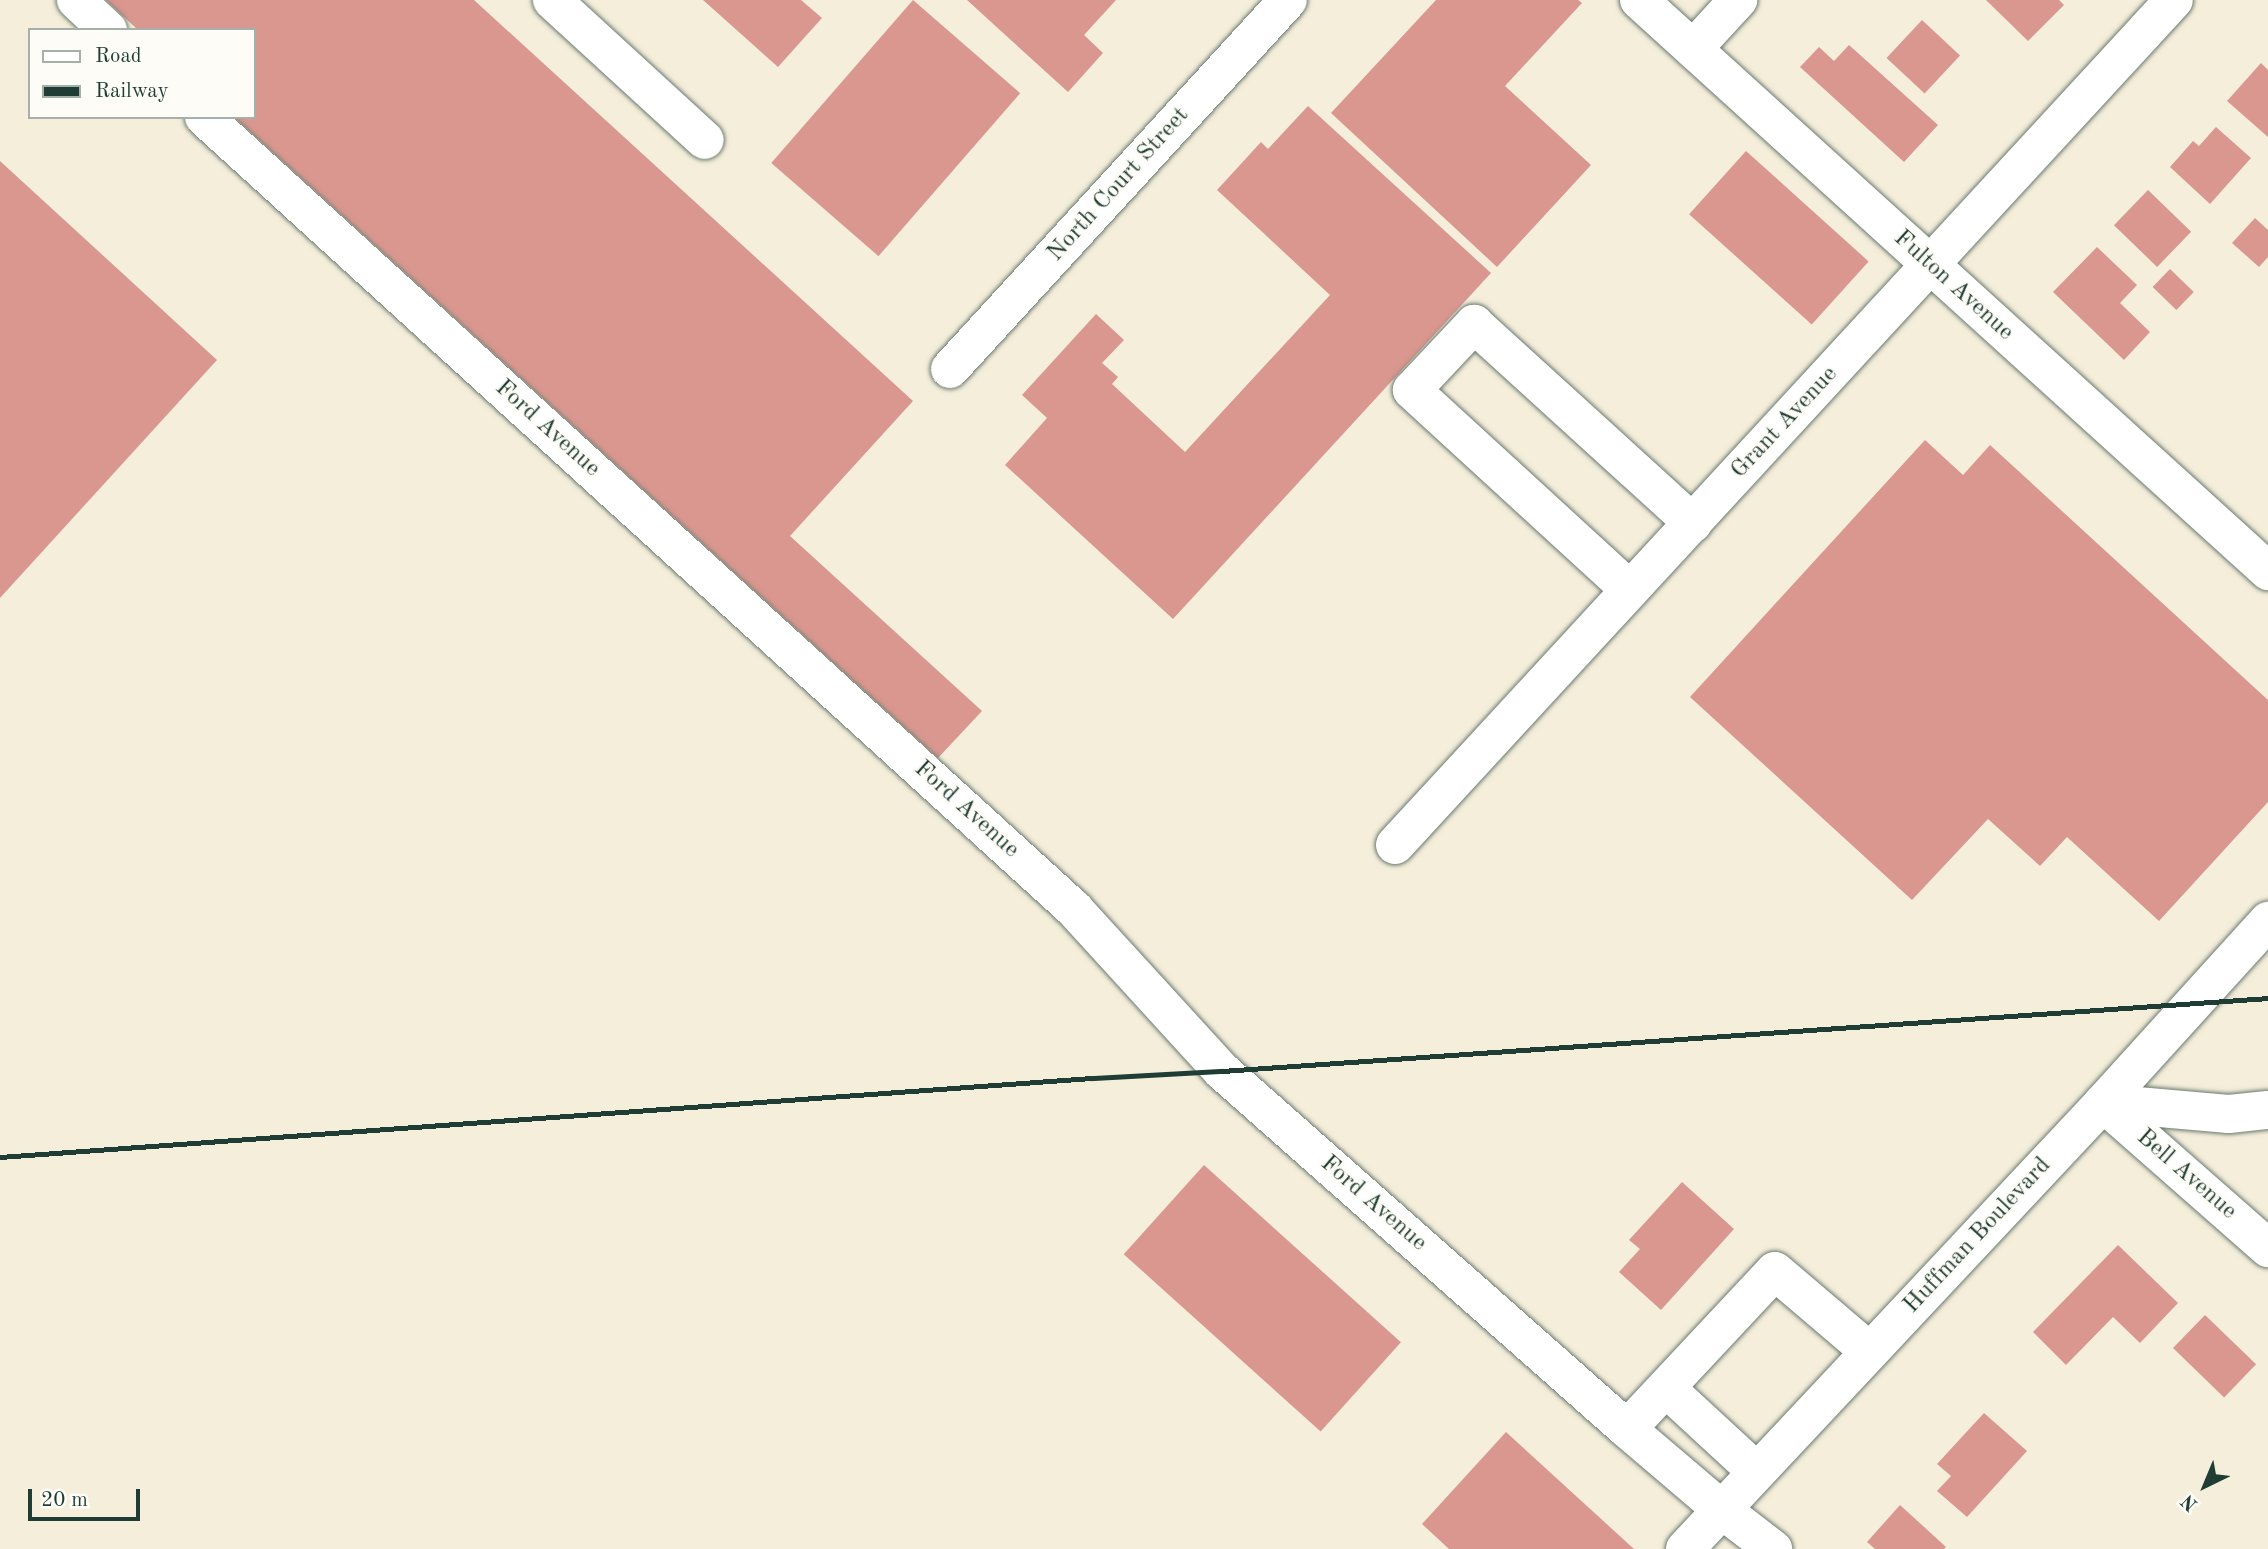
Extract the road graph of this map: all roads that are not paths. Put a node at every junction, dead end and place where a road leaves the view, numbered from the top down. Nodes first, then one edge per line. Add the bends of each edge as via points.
1 (76, 0) edge
2 (552, 0) edge
3 (1288, 0) edge
4 (1639, 0) edge
5 (1738, 0) edge
6 (2174, 0) edge
7 (106, 28) edge
8 (1693, 49) junction
9 (206, 119) edge
10 (705, 140) dead end
11 (1931, 265) junction
12 (950, 369) dead end
13 (1693, 523) junction
14 (2268, 571) edge
15 (1630, 590) junction
16 (1395, 845) dead end
17 (2268, 921) edge
18 (2104, 1103) junction
19 (2268, 1110) edge
20 (2268, 1248) edge
21 (1869, 1351) junction
22 (1667, 1388) junction
23 (1627, 1429) junction
24 (1756, 1471) junction
25 (1721, 1509) junction
26 (1685, 1549) edge
27 (1773, 1549) edge

1 - 7 street
2 - 10 street
3 - 12 street, North Court Street
4 - 8 street, Fulton Avenue
5 - 8 street
6 - 11 street, Grant Avenue
8 - 11 street, Fulton Avenue
9 - 23 street, Ford Avenue via 1074,909 1222,1072
11 - 13 street, Grant Avenue
11 - 14 street, Fulton Avenue
13 - 15 street, Grant Avenue
13 - 15 street via 1474,324 1412,390
15 - 16 street, Grant Avenue
17 - 18 street, Huffman Boulevard
18 - 19 street via 2229,1114
18 - 20 street, Bell Avenue
18 - 21 street, Huffman Boulevard
21 - 22 street via 1775,1271
21 - 24 street, Huffman Boulevard
22 - 23 street
22 - 24 street
23 - 25 street, Ford Avenue
24 - 25 street, Huffman Boulevard
25 - 26 street, Huffman Boulevard
25 - 27 street, Ford Avenue

